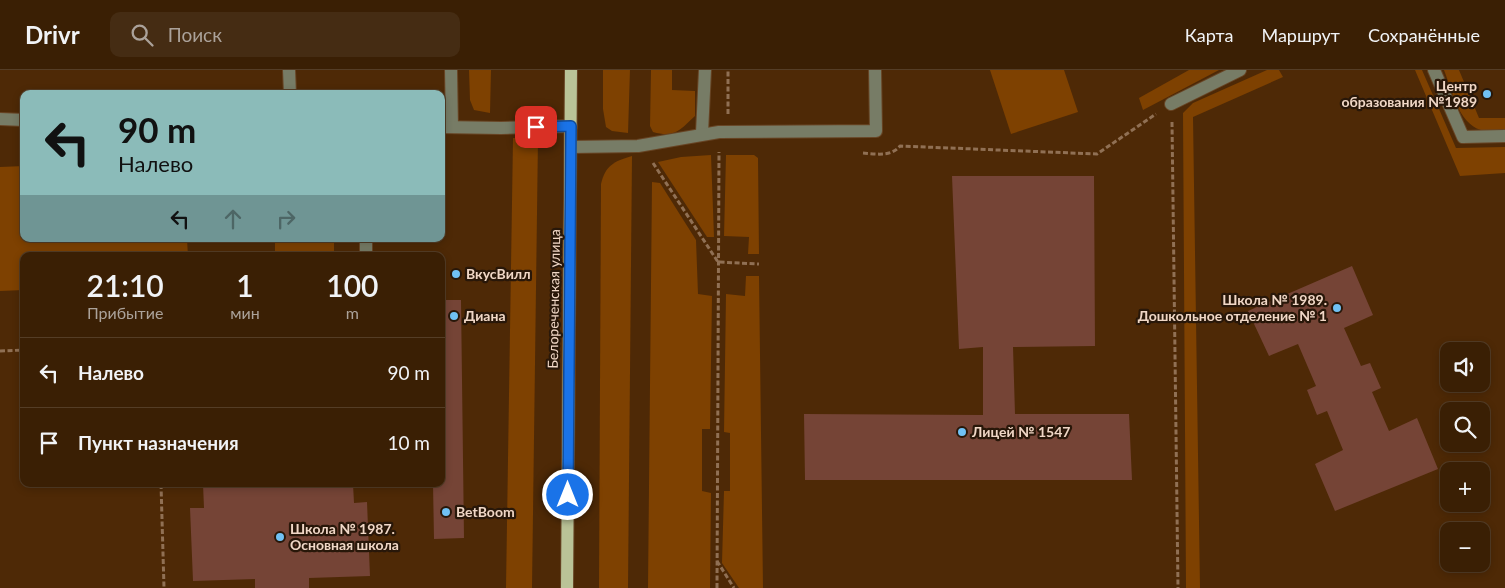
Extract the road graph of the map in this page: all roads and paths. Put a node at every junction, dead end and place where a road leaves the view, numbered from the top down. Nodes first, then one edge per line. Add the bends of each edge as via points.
1 (289, 70) edge
2 (452, 70) edge
3 (571, 70) edge
4 (704, 70) edge
5 (728, 70) edge
6 (875, 70) edge
7 (1240, 70) edge
8 (1434, 70) edge
9 (290, 90) edge
10 (1171, 104) junction
11 (0, 120) edge
12 (20, 120) edge
13 (571, 126) junction
14 (447, 127) edge
15 (727, 132) junction
16 (702, 133) junction
17 (1505, 136) edge
18 (571, 147) junction
19 (709, 151) dead end
20 (719, 151) junction
21 (728, 151) dead end
22 (857, 153) dead end
23 (658, 158) dead end
24 (718, 262) junction
25 (759, 264) dead end
26 (20, 350) edge
27 (0, 351) edge
28 (161, 487) edge
29 (717, 560) junction
30 (164, 588) edge
31 (567, 588) edge
32 (717, 588) edge
33 (734, 588) edge
34 (1178, 588) edge

1 - 9 lane
2 - 14 lane
3 - 13 main road, Белореченская улица
4 - 16 lane
5 - 15 path
6 - 15 lane via 876,131
7 - 10 lane
8 - 17 lane via 1464,137
10 - 22 path via 1097,154 906,146 886,154
10 - 34 path
11 - 12 lane
13 - 14 lane
13 - 18 main road, Белореченская улица
15 - 16 lane
16 - 18 lane via 638,146
18 - 31 main road, Белореченская улица
19 - 20 path
20 - 21 path
20 - 24 path
23 - 24 path via 651,160
24 - 25 path
24 - 29 path
26 - 27 path
28 - 30 path
29 - 32 path
29 - 33 path

